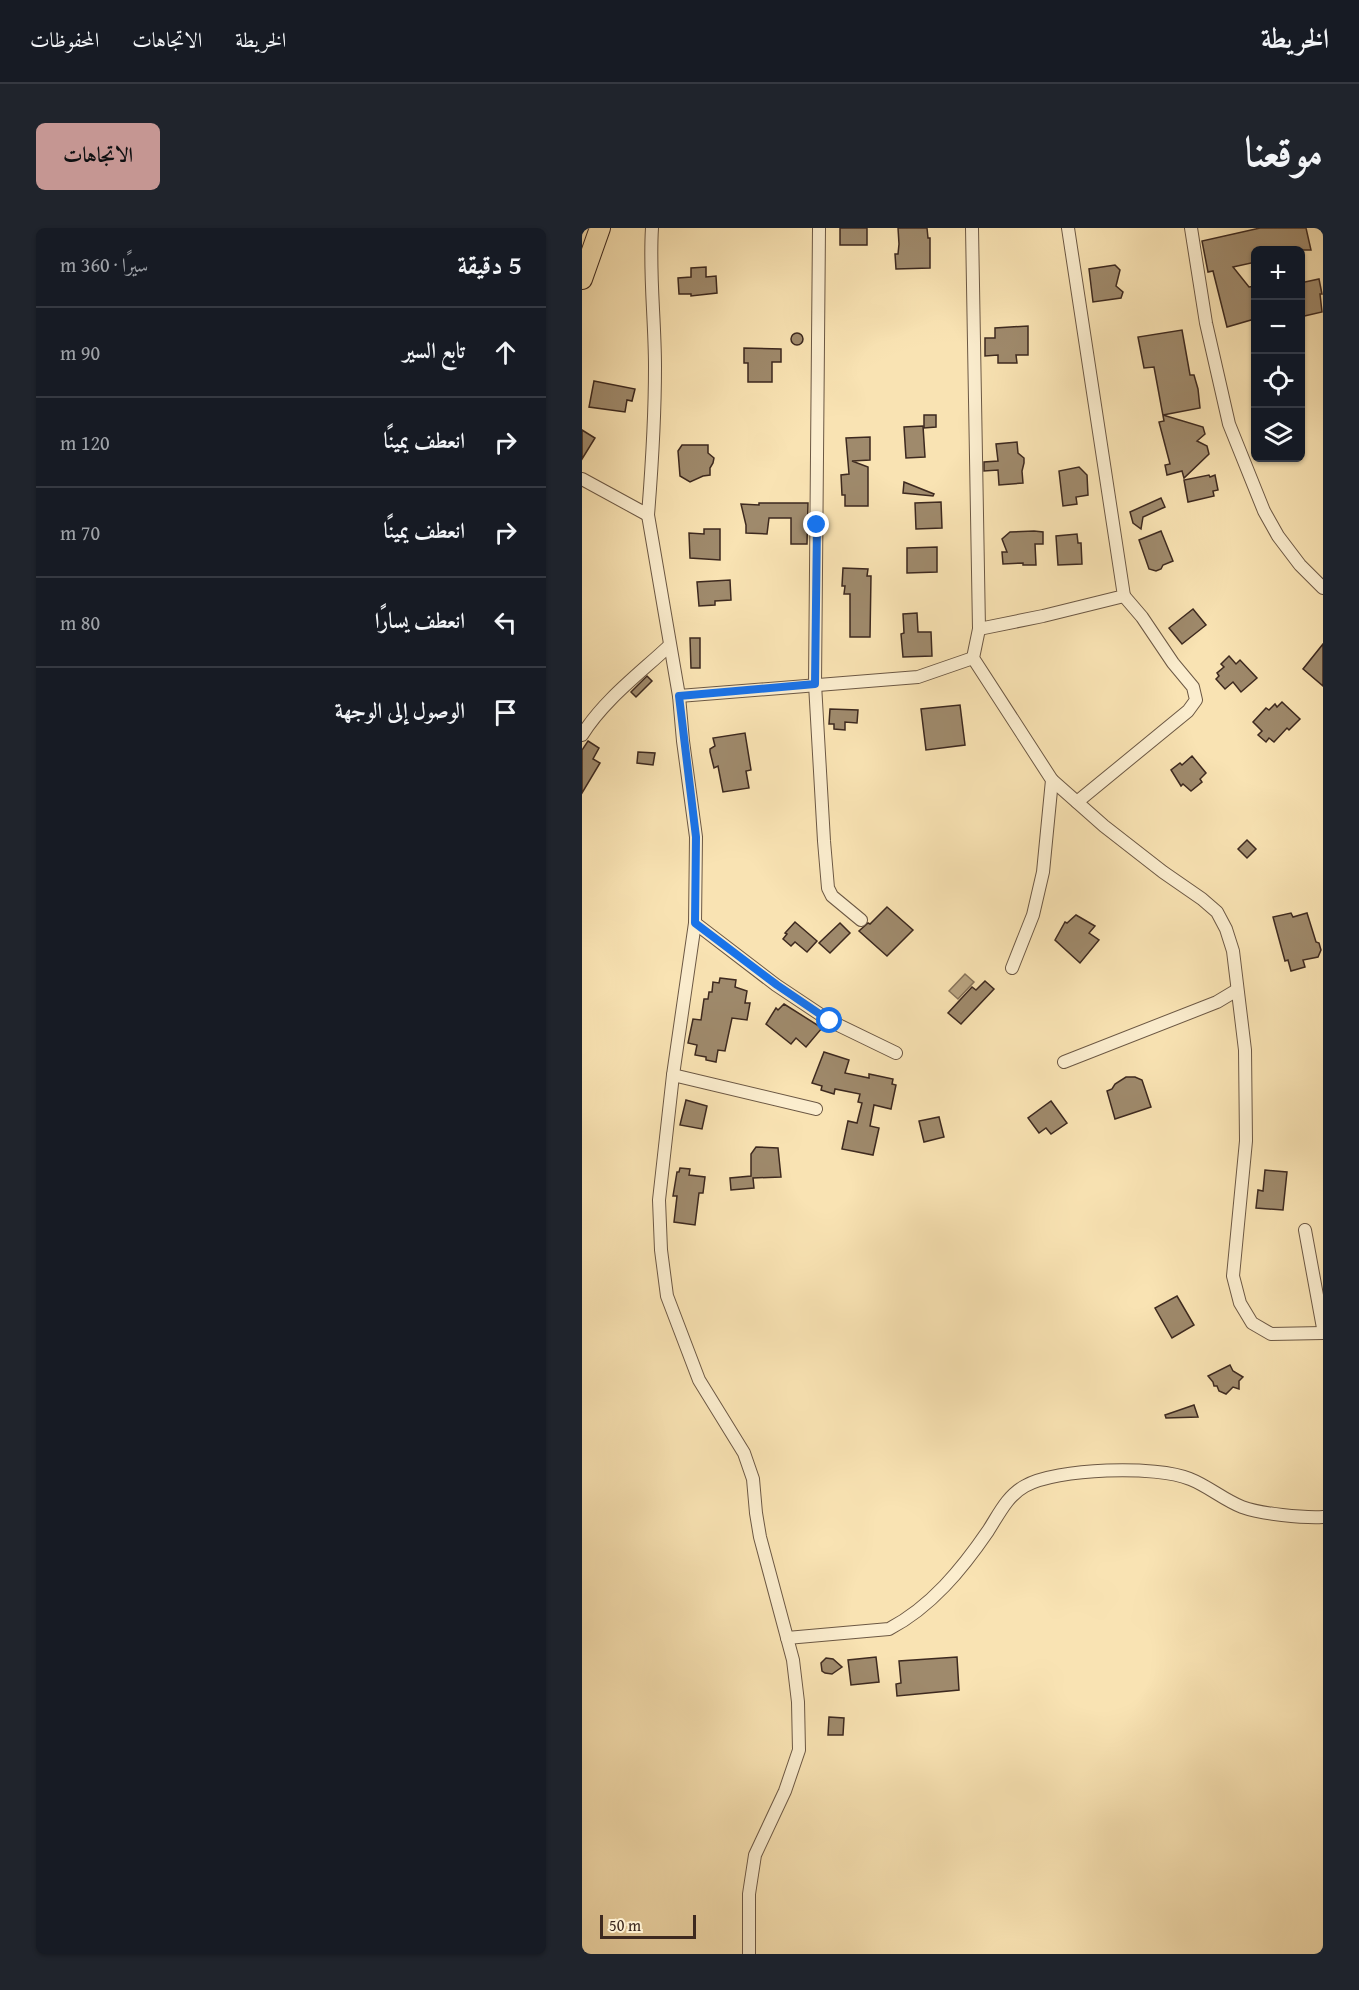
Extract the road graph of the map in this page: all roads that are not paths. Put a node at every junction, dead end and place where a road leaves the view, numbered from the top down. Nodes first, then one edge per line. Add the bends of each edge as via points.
1 (592, 228) edge
2 (600, 228) edge
3 (652, 228) edge
4 (819, 228) edge
5 (972, 228) edge
6 (1068, 228) edge
7 (1191, 228) edge
8 (582, 254) edge
9 (582, 279) edge
10 (582, 479) edge
11 (648, 514) junction
12 (1323, 588) edge
13 (1124, 596) junction
14 (979, 629) junction
15 (669, 646) junction
16 (973, 658) junction
17 (815, 684) junction
18 (679, 696) junction
19 (582, 735) edge
20 (1052, 780) junction
21 (1077, 802) junction
22 (861, 920) dead end
23 (695, 923) junction
24 (1012, 968) dead end
25 (1237, 990) junction
26 (896, 1053) dead end
27 (1064, 1062) dead end
28 (673, 1075) junction
29 (816, 1109) dead end
30 (1305, 1230) dead end
31 (1323, 1328) edge
32 (1323, 1333) edge
33 (1323, 1517) edge
34 (787, 1638) junction
35 (749, 1954) edge

1 - 8 main road
2 - 9 main road
3 - 11 street via 654,440
4 - 17 street
5 - 14 street
6 - 13 street
7 - 12 street via 1206,323 1229,424 1278,536
10 - 11 street
11 - 15 street
13 - 14 street
13 - 21 street via 1193,687 1196,700 1188,711
14 - 16 street
15 - 18 street
15 - 19 street via 592,719
16 - 17 street via 918,677
16 - 20 street
17 - 18 street
17 - 22 street via 828,888
18 - 23 street via 696,837
20 - 21 street
20 - 24 street via 1033,915
21 - 25 street via 1217,912 1233,951
23 - 26 street via 830,1021
23 - 28 street
25 - 27 street via 1217,1002
25 - 32 street via 1245,1050 1246,1129 1233,1276 1240,1303 1252,1323 1271,1334
28 - 29 street
28 - 34 street via 659,1200 667,1296 699,1380 744,1453 753,1479 760,1537
30 - 31 street
33 - 34 street via 1242,1507 1190,1478 1145,1469 1049,1477 1014,1494 964,1564 926,1605 903,1622 889,1629
34 - 35 street via 798,1702 799,1750 755,1855 749,1894

